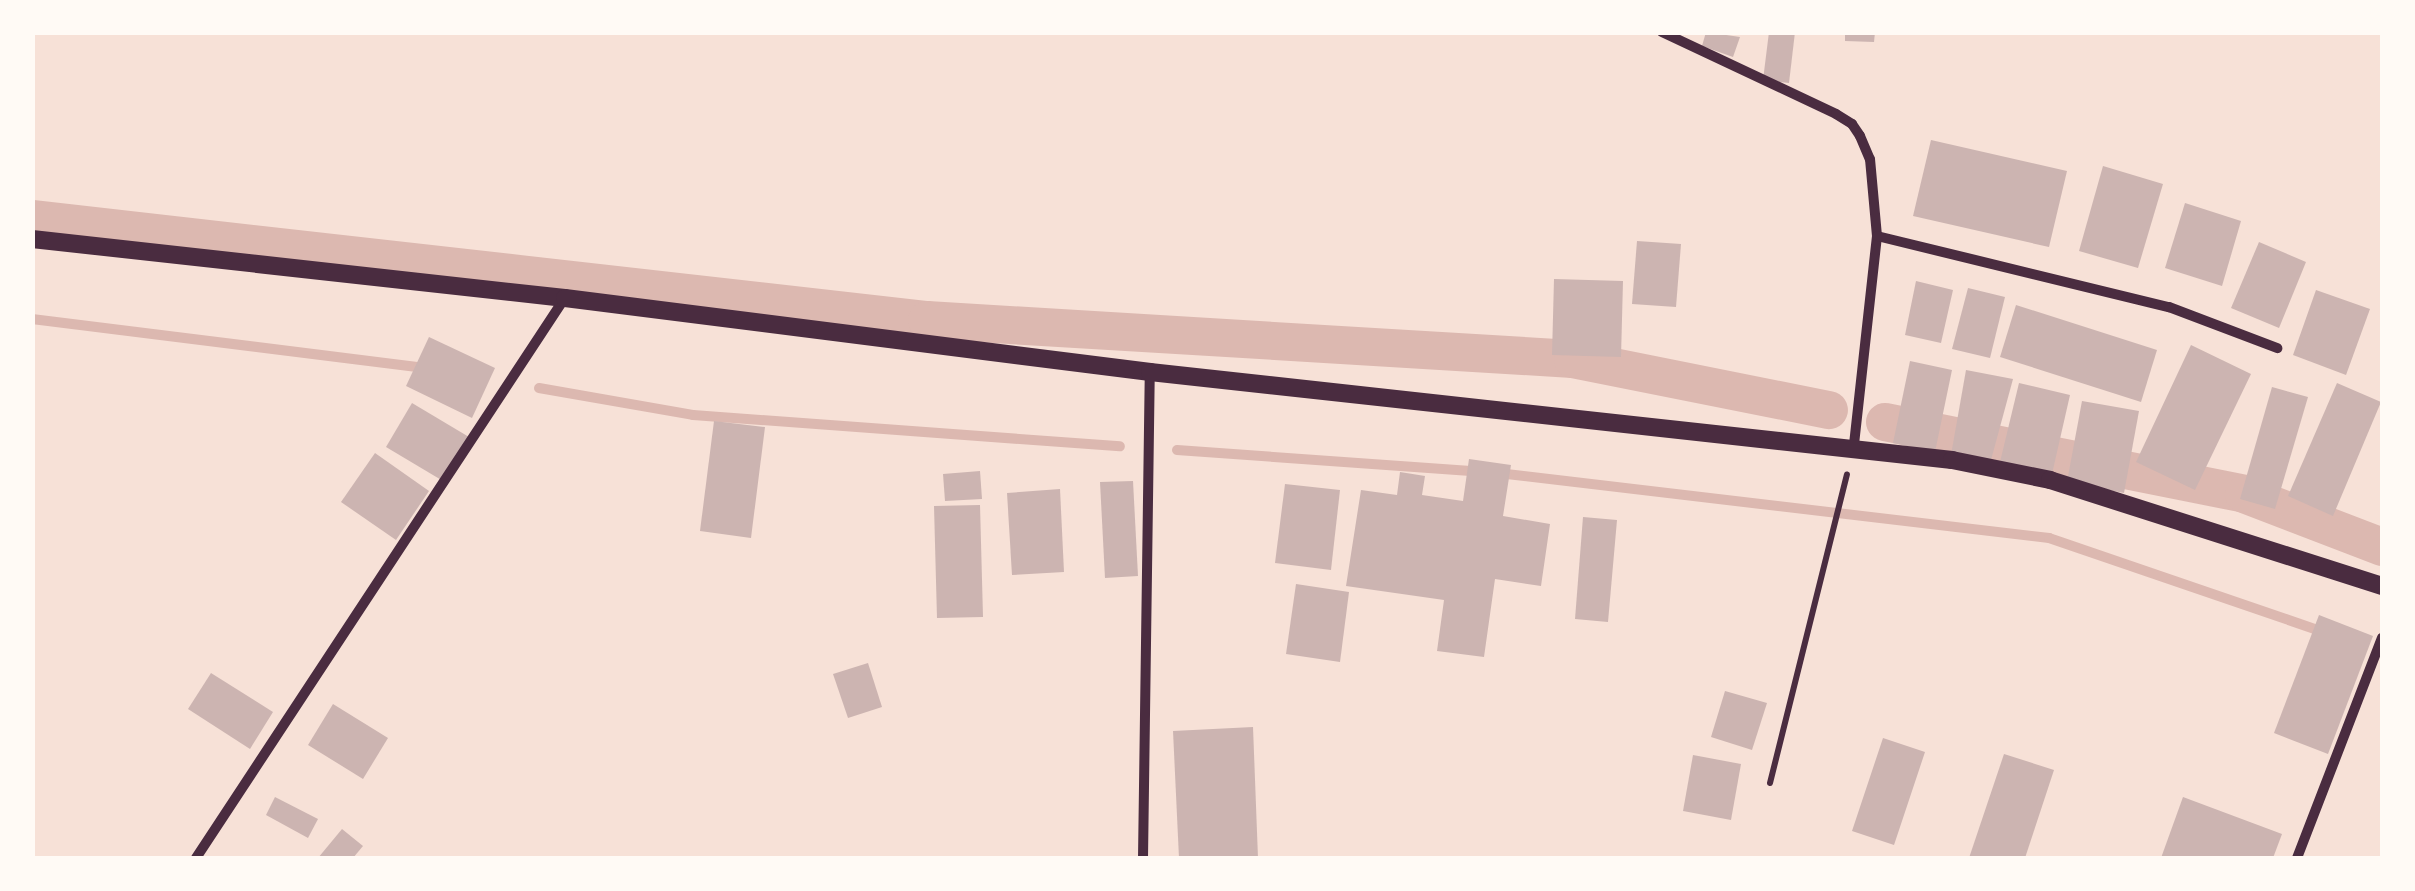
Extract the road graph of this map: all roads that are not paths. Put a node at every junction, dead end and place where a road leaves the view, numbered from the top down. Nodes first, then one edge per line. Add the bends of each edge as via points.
1 (1662, 32) edge
2 (1877, 236) junction
3 (32, 239) edge
4 (565, 298) junction
5 (2278, 348) dead end
6 (1150, 372) junction
7 (1854, 446) junction
8 (2382, 586) edge
9 (2382, 638) edge
10 (196, 858) edge
11 (1143, 858) edge
12 (2297, 858) edge

1 - 2 street via 1852,124 1870,160
2 - 5 street via 2168,307
2 - 7 street
3 - 4 street
4 - 6 street
4 - 10 street
6 - 7 street
6 - 11 street
7 - 8 street via 2050,480
9 - 12 street

